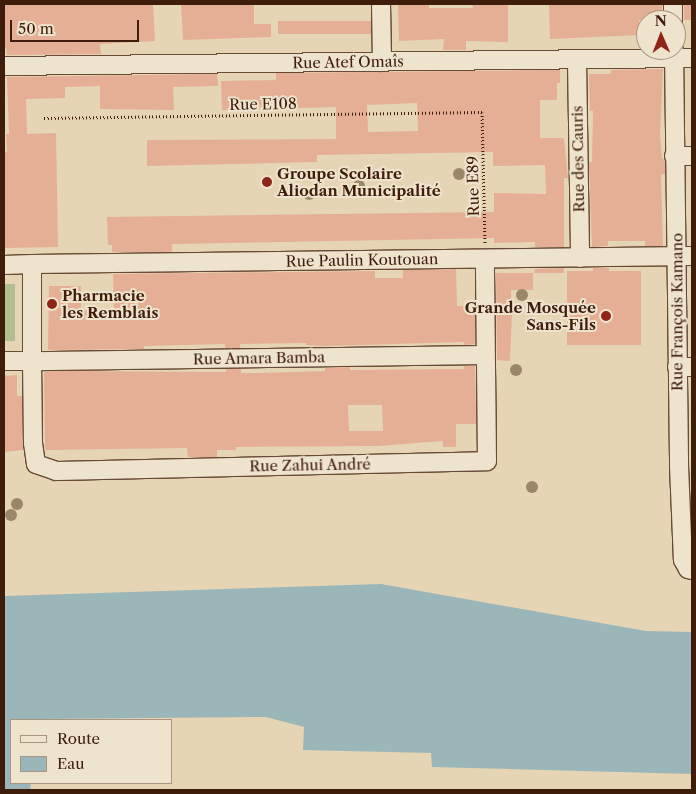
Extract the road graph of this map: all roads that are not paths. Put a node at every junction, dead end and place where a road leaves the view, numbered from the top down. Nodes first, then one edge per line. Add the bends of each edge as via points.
1 (382, 4) edge
2 (636, 56) edge
3 (577, 60) junction
4 (674, 60) edge
5 (382, 62) junction
6 (4, 66) edge
7 (674, 156) junction
8 (692, 156) edge
9 (684, 256) edge
10 (580, 258) junction
11 (485, 259) junction
12 (32, 264) junction
13 (4, 265) edge
14 (485, 355) junction
15 (4, 361) edge
16 (32, 361) junction
17 (684, 367) edge
18 (686, 466) edge
19 (692, 570) edge

1 - 5 street
2 - 3 street, Rue Atef Omaîs
3 - 5 street, Rue Atef Omaîs
3 - 10 street, Rue des Cauris
4 - 7 street, Rue François Kamano
5 - 6 street, Rue Atef Omaîs
7 - 8 street
7 - 9 street, Rue François Kamano
9 - 10 street, Rue Paulin Koutouan
9 - 17 street, Rue François Kamano
10 - 11 street, Rue Paulin Koutouan
11 - 12 street, Rue Paulin Koutouan
11 - 14 street, Rue Zahui André
12 - 13 street, Rue Paulin Koutouan
12 - 16 street
14 - 16 street, Rue Amara Bamba
14 - 16 street, Rue Zahui André via 487,461 56,471 36,464
15 - 16 street, Rue Amara Bamba
17 - 18 street, Rue François Kamano
18 - 19 street, Rue François Kamano via 684,560

